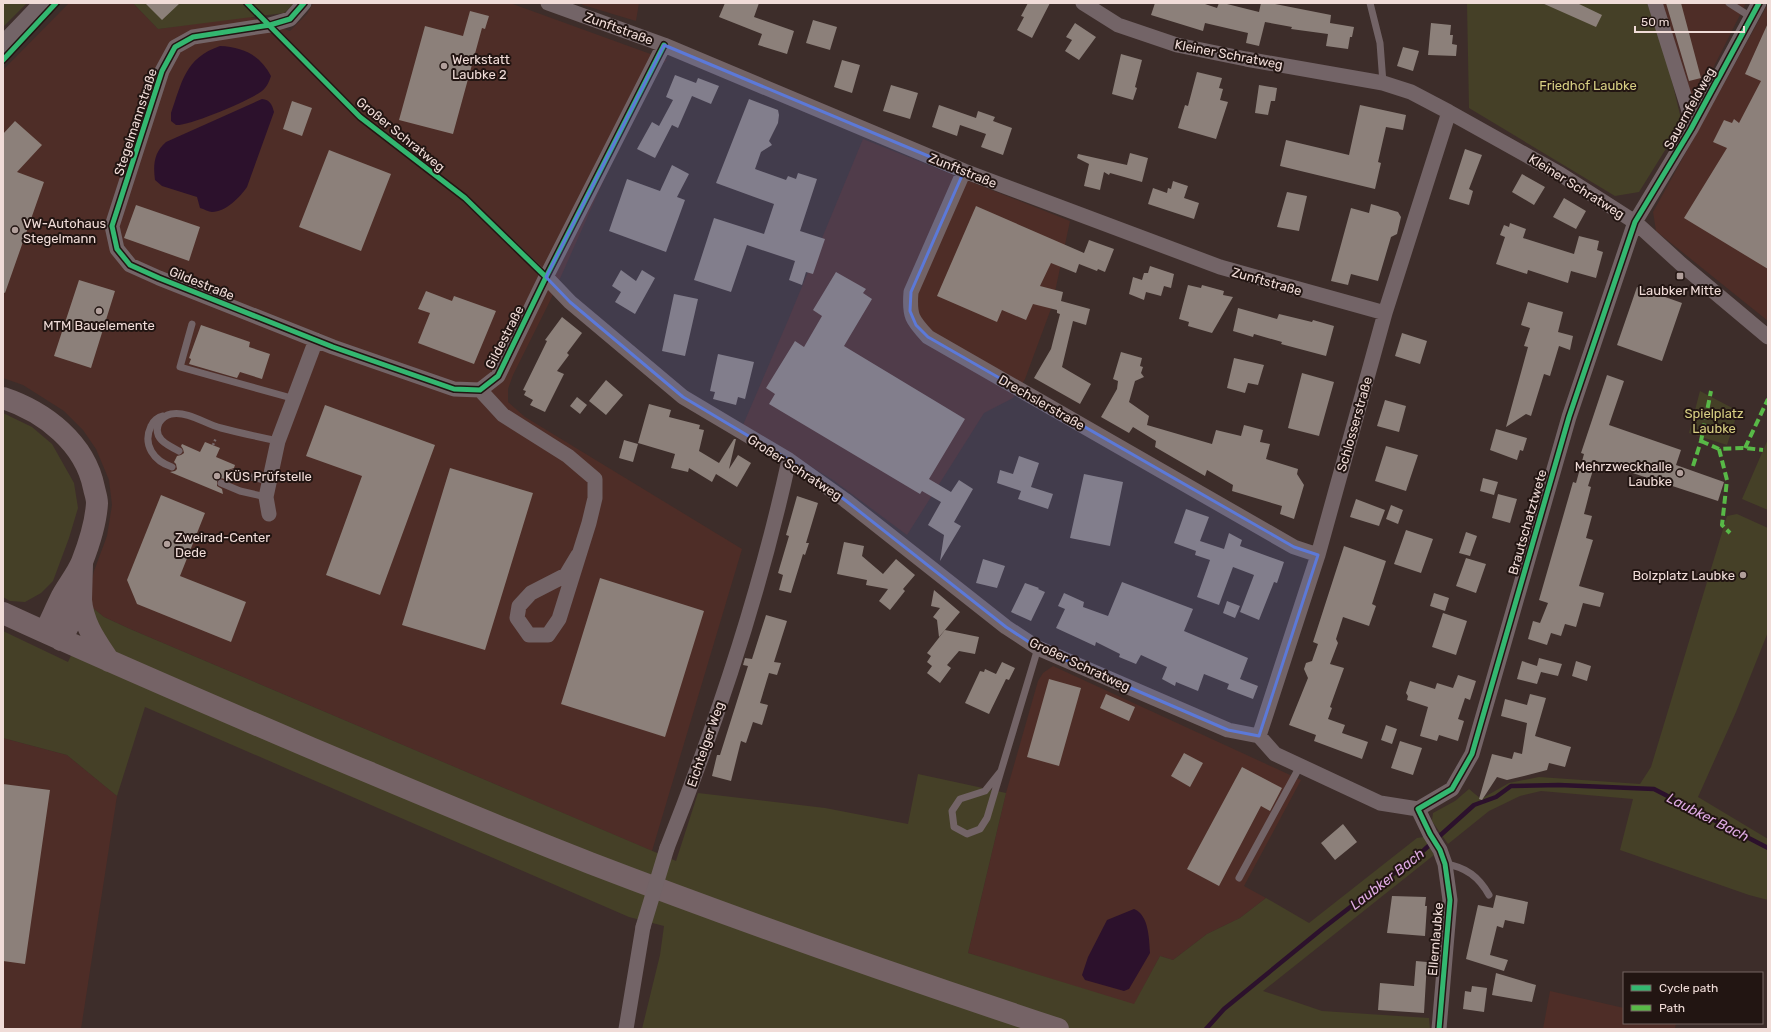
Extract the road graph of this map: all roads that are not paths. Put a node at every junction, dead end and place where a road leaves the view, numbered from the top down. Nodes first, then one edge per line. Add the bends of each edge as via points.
1 (43, 3) edge
2 (247, 3) edge
3 (304, 3) edge
4 (550, 3) edge
5 (1083, 3) edge
6 (1370, 3) edge
7 (1656, 3) edge
8 (1729, 3) edge
9 (1759, 3) edge
10 (1751, 16) junction
11 (270, 25) junction
12 (3, 45) edge
13 (664, 45) junction
14 (1383, 83) junction
15 (1449, 112) junction
16 (1698, 116) junction
17 (964, 171) junction
18 (1635, 222) junction
19 (117, 249) joint
20 (546, 276) junction
21 (1385, 313) junction
22 (192, 324) dead end
23 (1768, 337) edge
24 (316, 340) junction
25 (480, 390) junction
26 (3, 398) edge
27 (295, 399) junction
28 (171, 414) junction
29 (278, 441) junction
30 (179, 451) dead end
31 (789, 460) junction
32 (172, 468) dead end
33 (232, 473) dead end
34 (268, 481) junction
35 (221, 483) dead end
36 (266, 497) junction
37 (269, 514) dead end
38 (1318, 554) junction
39 (578, 555) junction
40 (82, 563) junction
41 (81, 600) junction
42 (3, 613) edge
43 (53, 636) junction
44 (1038, 648) junction
45 (109, 661) junction
46 (1259, 736) junction
47 (1300, 766) junction
48 (1000, 770) junction
49 (1418, 809) junction
50 (1443, 857) junction
51 (1239, 878) dead end
52 (1489, 895) dead end
53 (626, 1029) edge
54 (1058, 1029) edge
55 (1439, 1029) edge

1 - 12 street
2 - 11 lane, Großer Schratweg
3 - 11 street, Stegelmannstraße via 290,19
4 - 13 street, Zunftstraße
5 - 14 street, Kleiner Schratweg via 1118,25 1177,45
6 - 14 lane via 1380,44
7 - 16 street via 1689,111
8 - 10 lane
9 - 10 street, Sauernfeldweg
10 - 16 street, Sauernfeldweg
11 - 19 street, Stegelmannstraße via 193,37 176,47 162,71 112,226
11 - 20 lane, Großer Schratweg via 360,117 465,198
13 - 17 street, Zunftstraße
13 - 20 street, Gildestraße
14 - 15 street, Kleiner Schratweg via 1410,92
15 - 18 street, Kleiner Schratweg via 1560,174
15 - 21 street, Schlosserstraße
16 - 18 street, Sauernfeldweg
17 - 21 street, Zunftstraße via 1220,267
17 - 38 street, Drechslerstraße via 911,292 910,311 916,325 928,337 1294,547
18 - 23 street, Kleiner Schratweg
18 - 49 street, Brautschatztwete via 1568,417 1472,754 1452,789
19 - 24 street, Gildestraße via 130,265
20 - 25 street, Gildestraße via 498,376
20 - 31 street, Großer Schratweg via 570,302 683,397
21 - 38 street, Schlosserstraße
22 - 27 lane via 180,367
24 - 25 street, Gildestraße via 454,389
24 - 27 street
25 - 39 street via 503,415 568,456 595,479 595,498
26 - 40 main road via 53,424 72,441 92,477 97,502
27 - 29 street
28 - 29 lane via 194,417 220,428
28 - 30 lane via 161,419 157,434 162,441
28 - 32 lane via 159,416 148,432 147,440 154,456
29 - 34 street
31 - 44 street, Großer Schratweg via 851,504 1006,627
31 - 53 street, Eichtelger Weg, bridge via 780,502 740,645 692,783 666,848 643,927
33 - 34 lane
34 - 36 street
35 - 36 lane
36 - 37 street
38 - 46 street, Schlosserstraße
39 - 39 street via 559,619 548,635 529,635 517,618 519,606 531,593 566,575
40 - 41 main road
40 - 43 main road via 62,597
41 - 43 main road
41 - 45 main road via 85,622
42 - 43 main road
43 - 45 main road
44 - 46 street, Großer Schratweg via 1228,730
44 - 48 lane
45 - 54 main road via 386,780 588,862 693,902
46 - 47 street via 1275,754
47 - 49 street via 1380,803
47 - 51 lane
48 - 48 lane via 987,818 980,829 967,834 954,827 952,811 960,799 985,791
49 - 50 street, Ellernlaubke
50 - 52 lane via 1473,874
50 - 55 street, Ellernlaubke via 1450,900

